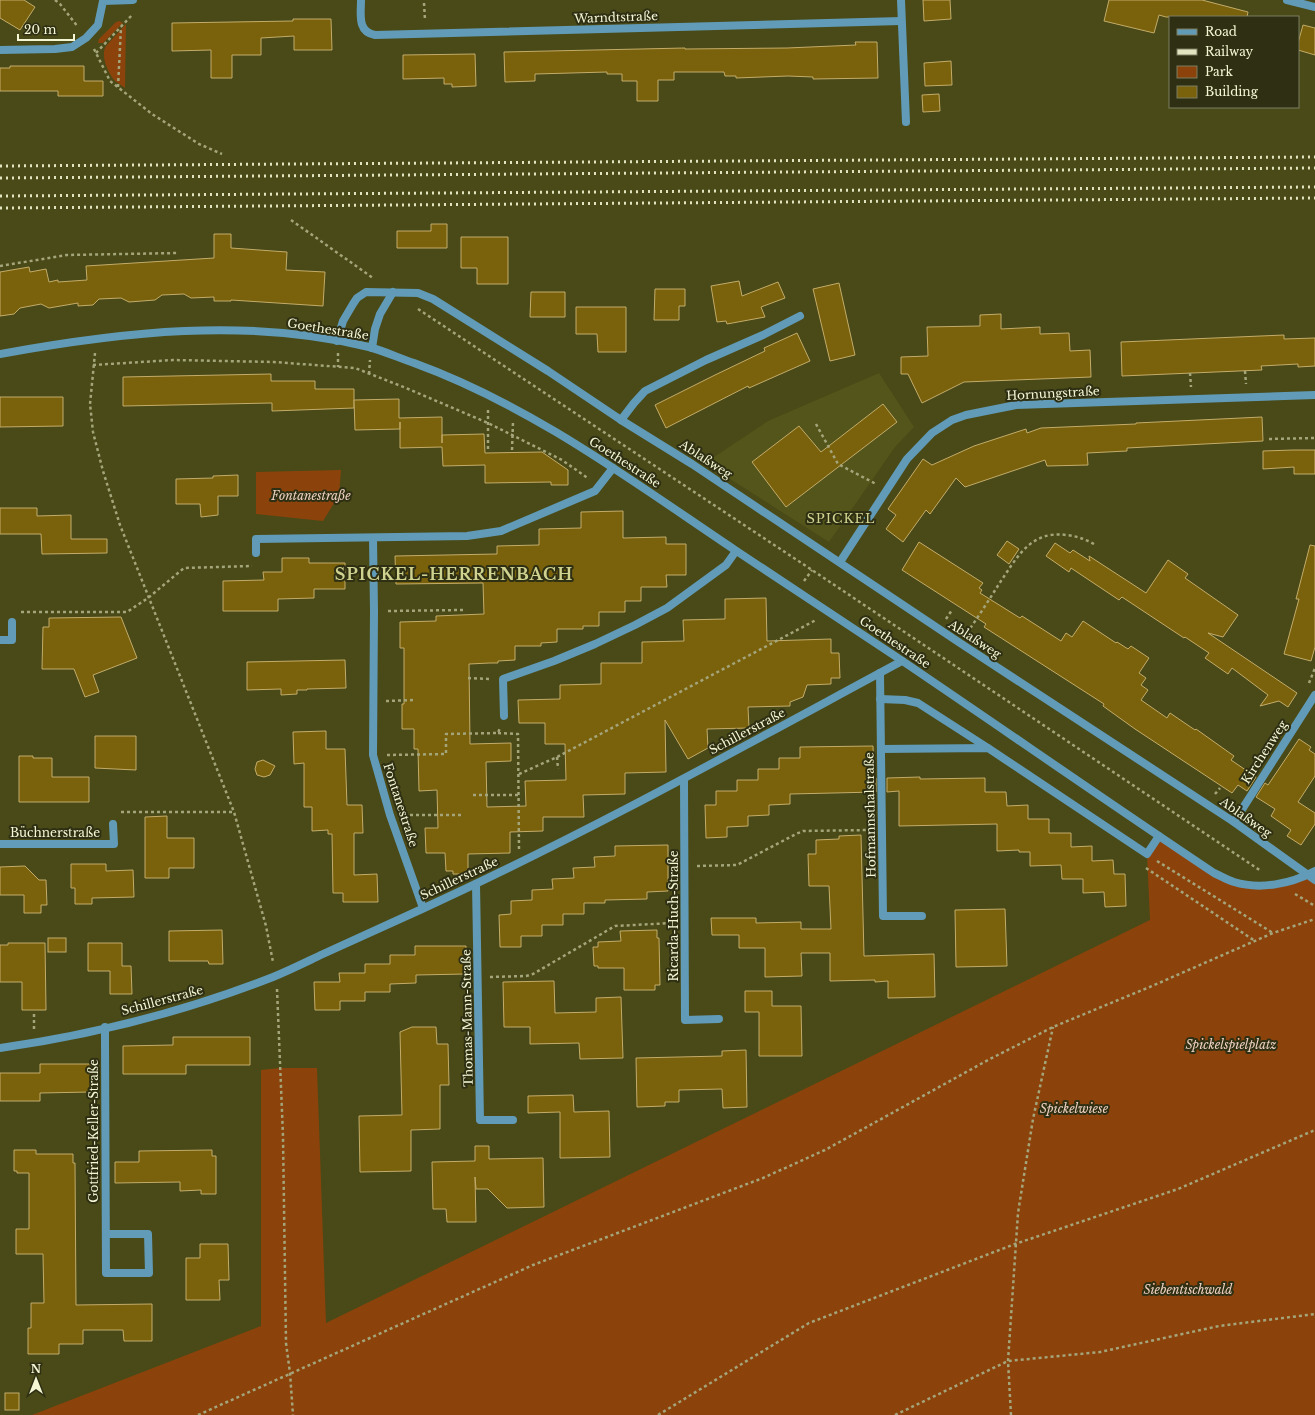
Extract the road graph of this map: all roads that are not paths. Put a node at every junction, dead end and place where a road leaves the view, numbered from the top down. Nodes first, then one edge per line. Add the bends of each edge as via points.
1 (102, 0) edge
2 (133, 0) edge
3 (361, 0) edge
4 (901, 0) edge
5 (1287, 0) edge
6 (1315, 7) edge
7 (901, 21) junction
8 (0, 50) edge
9 (906, 122) dead end
10 (393, 292) junction
11 (800, 316) dead end
12 (337, 341) junction
13 (372, 348) junction
14 (0, 354) edge
15 (1315, 395) edge
16 (621, 420) junction
17 (614, 468) junction
18 (372, 538) junction
19 (736, 551) junction
20 (256, 553) road end
21 (840, 562) junction
22 (12, 622) road end
23 (0, 640) edge
24 (902, 661) junction
25 (880, 674) junction
26 (1315, 696) edge
27 (880, 699) junction
28 (504, 716) road end
29 (988, 748) junction
30 (881, 749) junction
31 (684, 779) junction
32 (1234, 822) junction
33 (113, 824) road end
34 (1159, 836) junction
35 (0, 844) edge
36 (1311, 873) edge
37 (1315, 880) edge
38 (476, 884) junction
39 (423, 908) junction
40 (922, 916) dead end
41 (719, 1019) dead end
42 (105, 1028) junction
43 (0, 1048) edge
44 (513, 1120) dead end
45 (106, 1234) junction

1 - 2 street
1 - 8 street via 98,25 86,38 72,47
3 - 7 street, Warndtstraße via 362,27 370,34
4 - 7 street
5 - 6 street
7 - 9 street
10 - 12 street, Ablaßweg via 366,292 357,298 343,321
10 - 13 street via 380,314
10 - 16 street, Ablaßweg via 418,293 433,299
11 - 16 street via 645,391
12 - 13 street, Goethestraße
12 - 14 street, Goethestraße via 278,333 172,331 96,338
13 - 17 street, Goethestraße via 436,371 488,394 549,427
15 - 21 street, Hornungstraße via 1016,405 973,413 952,420 932,433 907,459
16 - 21 street, Ablaßweg
17 - 18 street via 596,491 501,531 467,536
17 - 19 street, Goethestraße
18 - 20 street via 256,539
18 - 39 street, Fontanestraße via 373,755 390,815
19 - 24 street, Goethestraße
19 - 28 street via 726,565 667,608 595,644 503,679
21 - 32 street, Ablaßweg
22 - 23 street via 12,640
24 - 25 street, Schillerstraße
24 - 34 street, Goethestraße
25 - 27 street, Hofmannsthalstraße
25 - 31 street, Schillerstraße
26 - 32 street, Kirchenweg
27 - 29 street via 918,703
27 - 30 street, Hofmannsthalstraße
29 - 30 street
29 - 34 street via 1147,854
30 - 40 street, Hofmannsthalstraße via 883,916
31 - 38 street, Schillerstraße
31 - 41 street, Ricarda-Huch-Straße via 685,1020
32 - 36 street, Ablaßweg
33 - 35 street, Büchnerstraße via 114,844
34 - 36 street, Goethestraße via 1214,873 1234,882 1257,886 1292,881
36 - 37 street, Ablaßweg
38 - 39 street, Schillerstraße
38 - 44 street, Thomas-Mann-Straße via 480,1120
39 - 42 street, Schillerstraße via 276,976 191,1005
42 - 43 street, Schillerstraße
42 - 45 street, Gottfried-Keller-Straße
45 - 45 street, Gottfried-Keller-Straße via 148,1234 149,1273 106,1273

